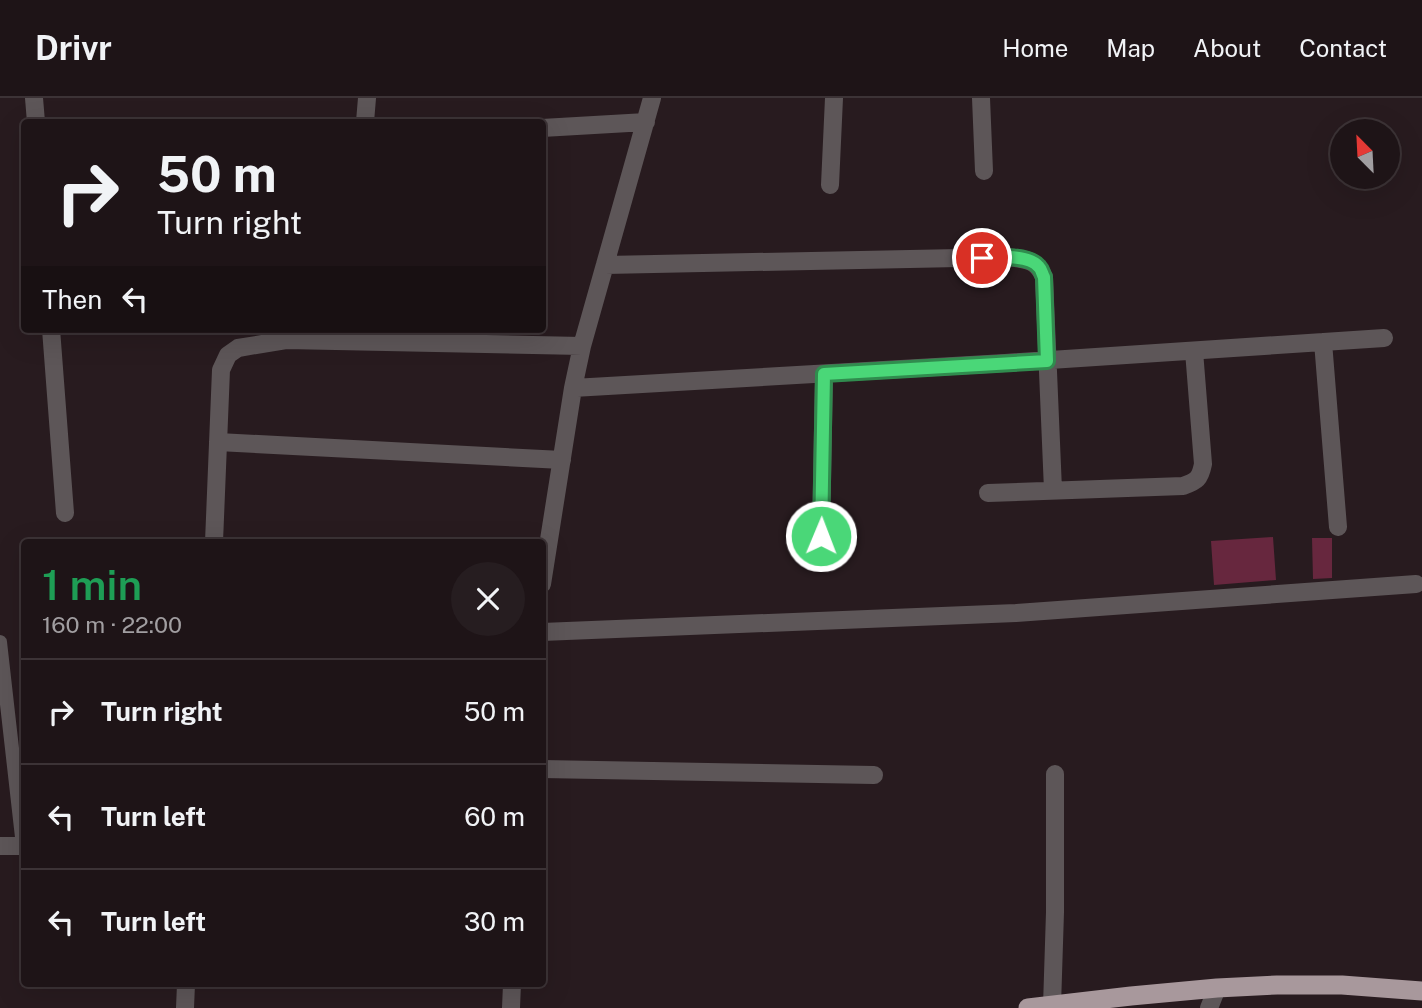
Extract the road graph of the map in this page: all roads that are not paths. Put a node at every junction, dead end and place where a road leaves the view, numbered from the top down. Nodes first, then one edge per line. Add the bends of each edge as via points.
1 (34, 98) edge
2 (367, 98) edge
3 (652, 98) edge
4 (834, 98) edge
5 (981, 98) edge
6 (36, 119) edge
7 (365, 119) edge
8 (646, 122) junction
9 (546, 128) edge
10 (984, 171) dead end
11 (831, 185) dead end
12 (606, 265) junction
13 (51, 333) edge
14 (1384, 338) dead end
15 (1323, 342) junction
16 (582, 346) junction
17 (1194, 351) junction
18 (1047, 361) junction
19 (824, 374) junction
20 (573, 388) junction
21 (218, 442) junction
22 (562, 460) junction
23 (1053, 490) junction
24 (988, 494) dead end
25 (65, 513) dead end
26 (1338, 527) dead end
27 (821, 536) dead end
28 (214, 539) edge
29 (546, 559) edge
30 (1416, 584) dead end
31 (546, 632) edge
32 (0, 642) edge
33 (546, 769) edge
34 (1055, 774) dead end
35 (874, 775) dead end
36 (21, 820) edge
37 (0, 846) edge
38 (21, 846) edge
39 (186, 987) edge
40 (512, 987) edge
41 (1217, 988) junction
42 (1422, 991) edge
43 (1041, 1007) edge
44 (185, 1008) edge
45 (510, 1008) edge
46 (1028, 1008) edge
47 (1209, 1008) edge

1 - 6 street
2 - 7 street
3 - 8 street
4 - 11 street
5 - 10 street
8 - 9 street
8 - 12 street
12 - 16 street
12 - 18 street via 1030,260 1044,277
13 - 25 street
14 - 15 street
15 - 17 street
15 - 26 street
16 - 20 street
16 - 21 street via 286,340 237,348 221,370
17 - 18 street
17 - 23 street via 1203,464 1195,481
18 - 19 street
18 - 23 street
19 - 20 street
19 - 27 street
20 - 22 street
21 - 22 street
21 - 28 street
22 - 29 street
23 - 24 street
30 - 31 street via 1016,613
32 - 36 lane
33 - 35 street
34 - 43 street via 1055,912
37 - 38 street
39 - 44 street
40 - 45 street
41 - 42 highway via 1342,985
41 - 43 highway
41 - 47 street
43 - 46 highway

